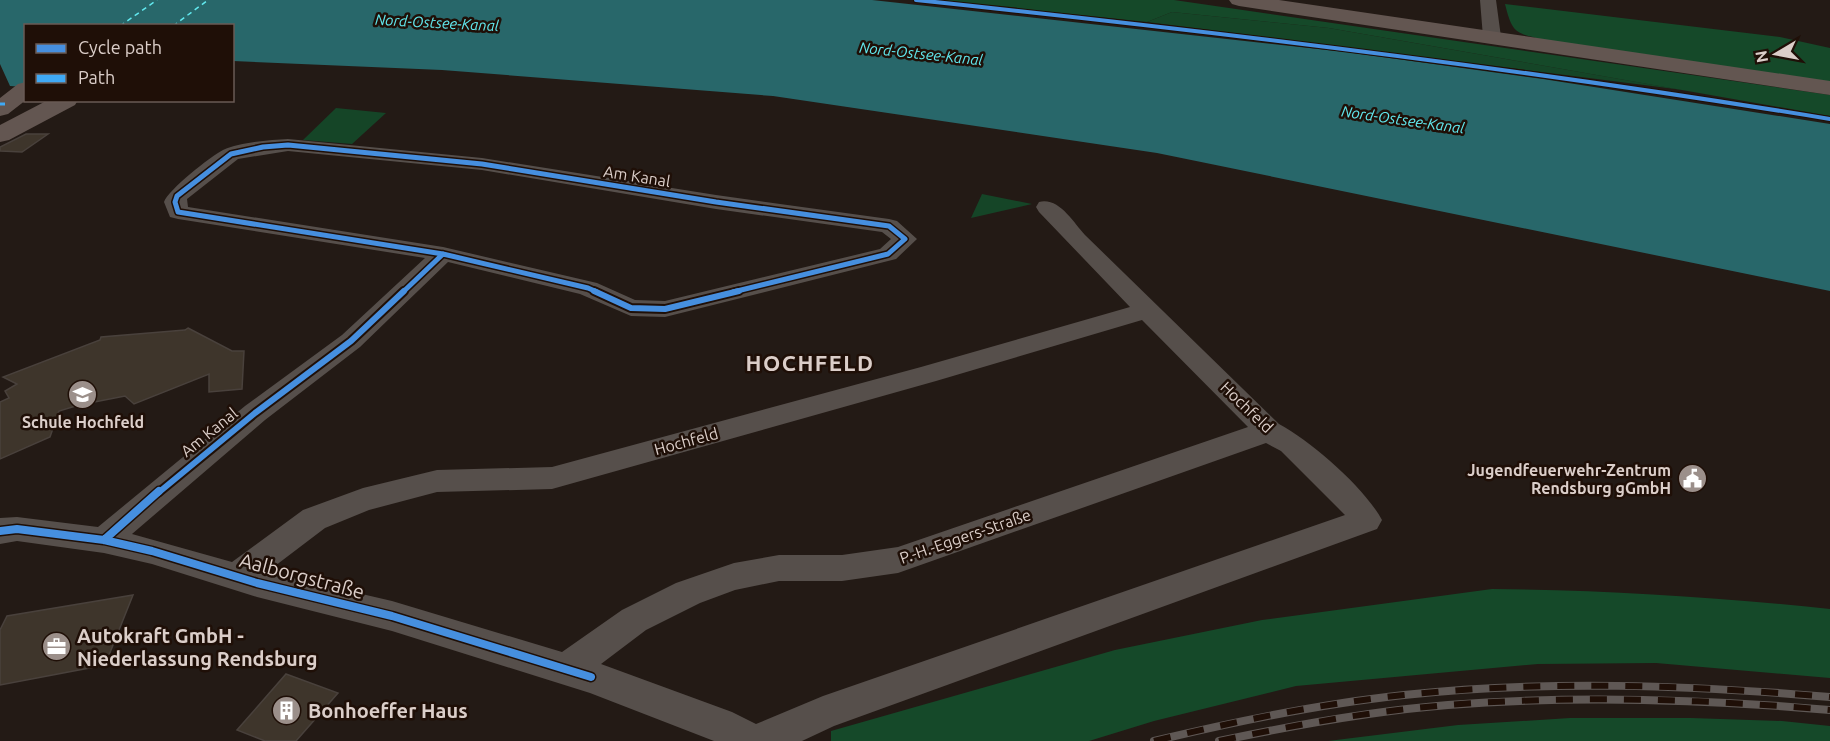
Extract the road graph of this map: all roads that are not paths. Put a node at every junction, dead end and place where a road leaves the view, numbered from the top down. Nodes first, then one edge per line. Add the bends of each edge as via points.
1 (1239, 0) edge
2 (1488, 0) edge
3 (1492, 37) junction
4 (1830, 88) edge
5 (24, 90) edge
6 (63, 102) edge
7 (0, 109) edge
8 (0, 135) edge
9 (1047, 207) dead end
10 (442, 254) junction
11 (1148, 310) junction
12 (1269, 431) junction
13 (0, 531) edge
14 (104, 540) junction
15 (237, 576) junction
16 (566, 670) junction
17 (750, 741) edge
18 (761, 741) edge

1 - 3 main road
2 - 3 street
3 - 4 main road
5 - 7 main road
6 - 8 main road
9 - 11 street, Hochfeld
10 - 10 street, Am Kanal via 178,212 175,202 177,196 231,154 288,145 482,164 889,226 905,239 888,254 665,309 631,308 588,288
10 - 14 street, Am Kanal via 351,341 246,420
11 - 12 street, Hochfeld
11 - 15 street, Hochfeld via 552,478 437,482 363,500 314,519
12 - 16 street, P.-H.-Eggers-Straße via 898,560 843,568 779,567 734,577 688,593 634,620
12 - 18 street, Hochfeld via 1291,444 1366,520 824,713
13 - 14 street, Aalborgstraße via 18,529
14 - 15 street, Aalborgstraße
15 - 16 street, Aalborgstraße via 392,616
16 - 17 street, Aalborgstraße via 719,724

